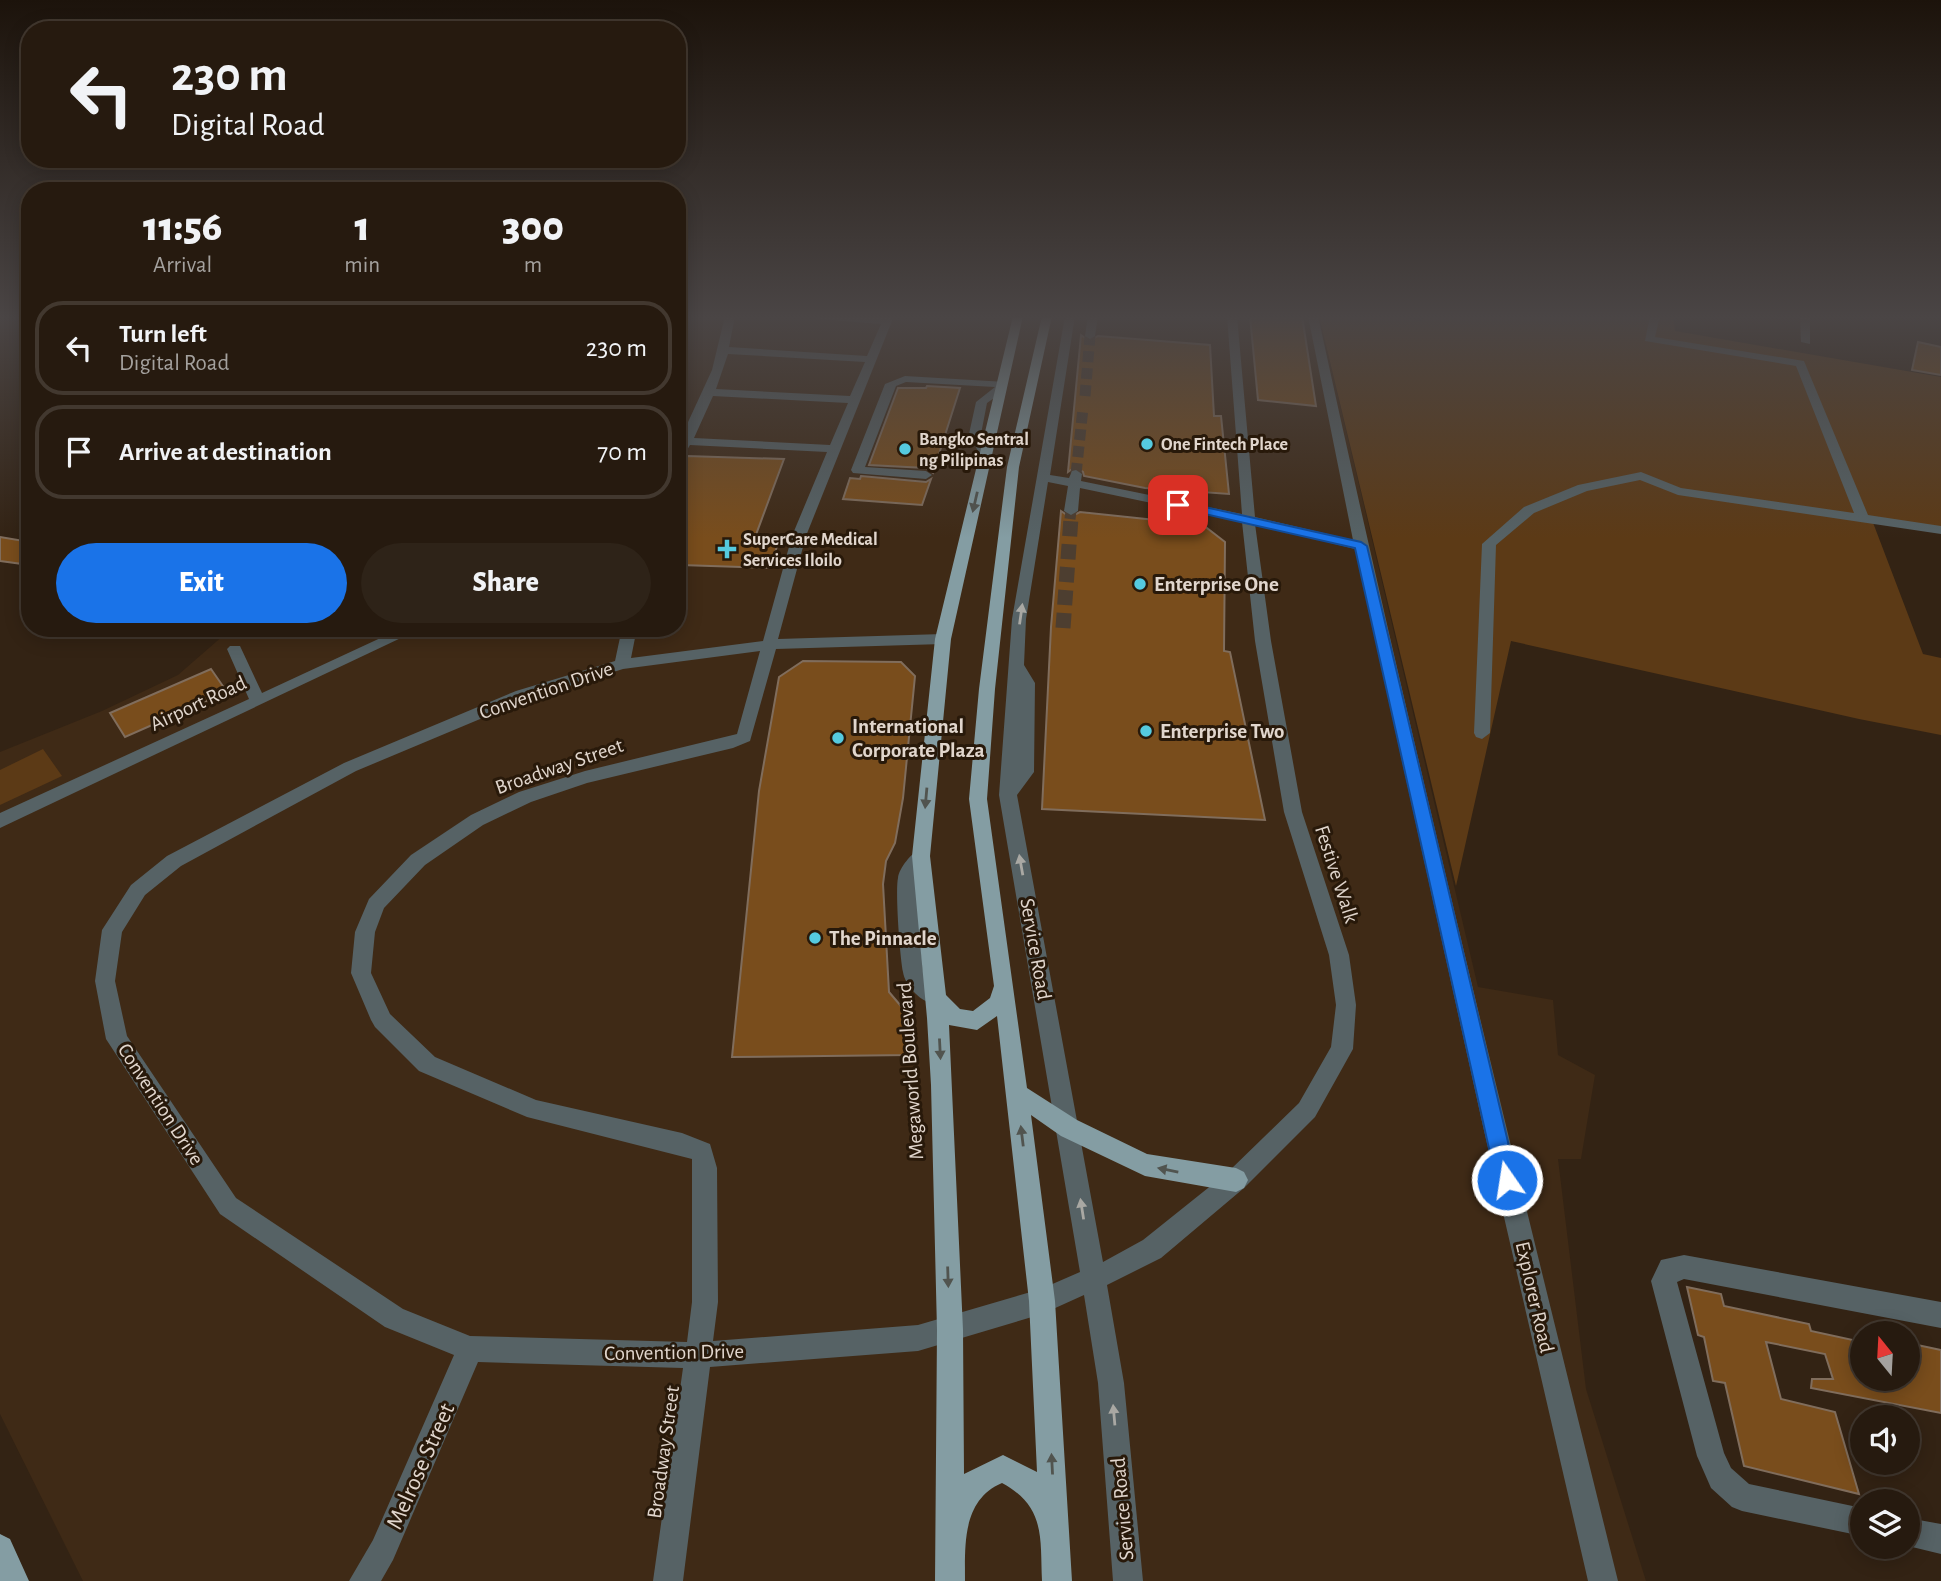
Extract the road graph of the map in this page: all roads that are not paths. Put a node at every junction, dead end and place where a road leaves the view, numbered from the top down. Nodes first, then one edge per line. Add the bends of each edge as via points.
1 (859, 390) edge
2 (889, 390) edge
3 (1000, 390) edge
4 (1030, 390) edge
5 (1058, 390) edge
6 (1238, 390) edge
7 (1328, 390) edge
8 (1811, 390) edge
9 (707, 392) joint
10 (855, 400) junction
11 (686, 441) joint
12 (835, 449) junction
13 (827, 468) junction
14 (857, 470) junction
15 (926, 475) dead end
16 (1043, 477) junction
17 (1076, 479) junction
18 (1071, 511) tunnel mouth
19 (1248, 519) junction
20 (1863, 520) junction
21 (1941, 530) edge
22 (1361, 546) junction
23 (396, 637) edge
24 (628, 637) edge
25 (943, 639) junction
26 (768, 645) junction
27 (235, 649) dead end
28 (622, 664) junction
29 (258, 701) junction
30 (1482, 733) dead end
31 (0, 821) edge
32 (1004, 986) junction
33 (934, 997) junction
34 (1016, 1093) junction
35 (1069, 1128) junction
36 (1236, 1180) junction
37 (1093, 1277) junction
38 (1042, 1301) junction
39 (1941, 1315) edge
40 (950, 1330) junction
41 (470, 1349) junction
42 (698, 1355) junction
43 (1850, 1520) edge
44 (1055, 1532) junction
45 (1920, 1535) edge
46 (1941, 1539) edge
47 (950, 1541) junction
48 (0, 1549) edge
49 (14, 1581) edge
50 (364, 1581) edge
51 (668, 1581) edge
52 (950, 1581) edge
53 (1057, 1581) edge
54 (1128, 1581) edge
55 (1603, 1581) edge

1 - 10 street, Broadway Street
2 - 14 street
3 -> 25 main road, Megaworld Boulevard
4 - 32 main road via 1013,467 978,799
5 - 16 street, Service Road
6 - 19 street, Festive Walk
7 - 22 street, Explorer Road
8 - 20 street
9 - 10 street
9 - 11 street
10 - 12 street, Broadway Street
11 - 12 street
12 - 13 street, Broadway Street
13 - 14 street
13 - 26 street, Broadway Street via 799,536
14 - 15 street
16 - 17 street
35 -> 16 street, Service Road via 1008,791 1019,620
17 - 18 street
17 - 19 street
19 - 22 street
19 - 36 street, Festive Walk via 1261,628 1293,812 1339,955 1346,1005 1342,1049 1307,1110
20 - 21 street
20 - 30 street via 1678,491 1642,476 1583,488 1529,510 1489,544
22 - 55 street, Explorer Road
23 - 29 street, Airport Road
24 - 28 street
25 - 26 street, Convention Drive
25 -> 33 main road, Megaworld Boulevard via 921,856
26 - 28 street, Convention Drive
26 - 42 street, Broadway Street via 744,737 585,777 525,797 477,820 418,860 376,904 365,932 361,973 382,1020 427,1064 535,1110 702,1152 705,1302
27 - 29 street
28 - 41 street, Convention Drive via 522,695 349,767 174,861 138,890 112,930 105,981 117,1039 228,1206 394,1318
29 - 31 street, Airport Road
32 - 33 main road via 998,1003 977,1021 954,1018
32 - 34 main road
33 -> 40 main road, Megaworld Boulevard via 942,1085
34 - 35 main road
38 -> 34 main road
36 -> 35 main road via 1145,1165
37 -> 35 street, Service Road
36 - 37 street, Festive Walk via 1152,1249
37 - 38 street, Festive Walk
54 -> 37 street, Service Road via 1111,1383
38 - 40 street, Convention Drive
44 -> 38 main road
39 - 43 street via 1684,1267 1670,1269 1664,1281 1721,1478 1742,1497
40 - 42 street, Convention Drive via 918,1338
40 - 47 main road, Megaworld Boulevard
41 - 42 street, Convention Drive
41 - 50 street, Melrose Street via 383,1550
42 - 51 street, Broadway Street
44 - 47 main road via 1046,1502 1027,1479 1003,1469 978,1478 964,1497
44 - 53 main road
45 - 46 street
47 - 52 main road, Megaworld Boulevard
48 - 49 main road

